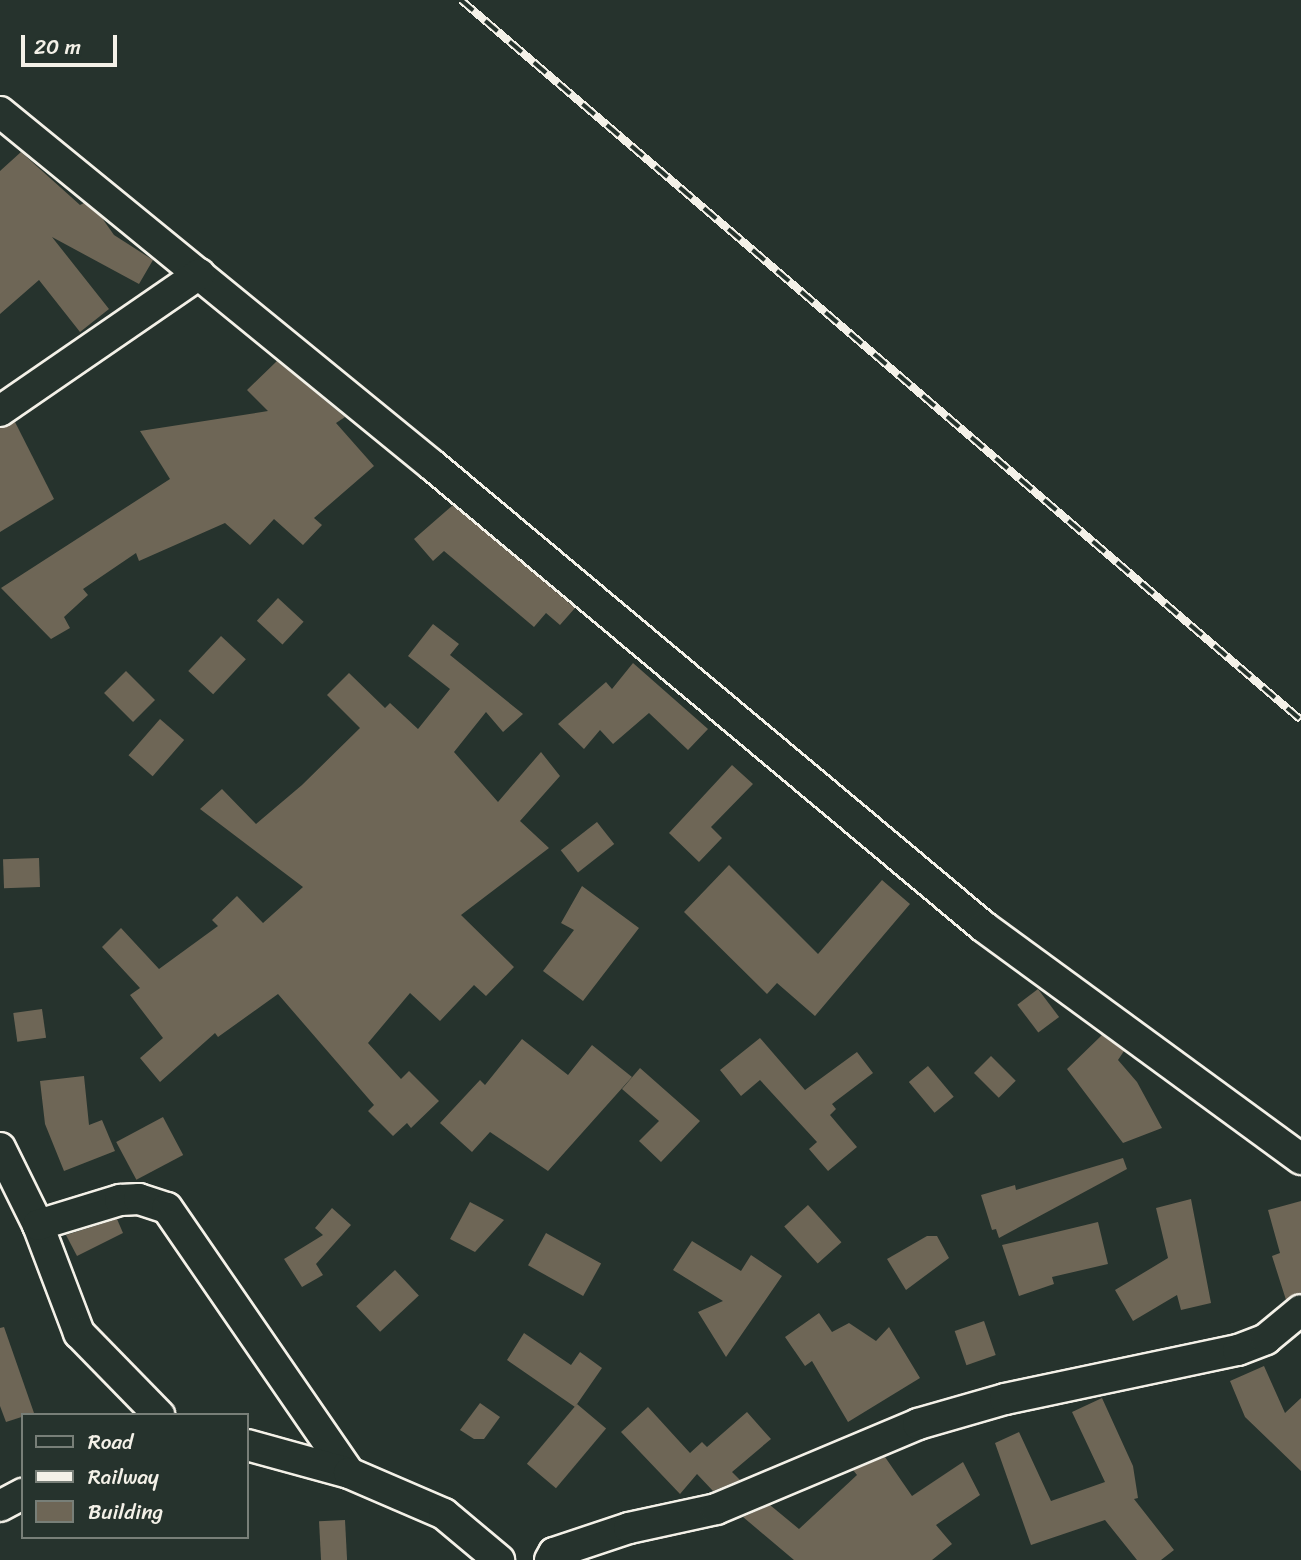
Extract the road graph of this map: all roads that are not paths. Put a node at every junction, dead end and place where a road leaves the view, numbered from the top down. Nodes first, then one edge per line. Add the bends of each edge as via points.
1 (0, 113) edge
2 (199, 274) junction
3 (0, 411) edge
4 (0, 1149) edge
5 (1301, 1159) edge
6 (38, 1225) junction
7 (1301, 1310) edge
8 (157, 1413) edge
9 (248, 1445) edge
10 (349, 1473) junction
11 (21, 1495) edge
12 (0, 1506) edge
13 (499, 1560) edge
14 (550, 1560) edge

1 - 2 street
2 - 3 street
2 - 5 street via 984,928
4 - 6 street
6 - 8 street via 79,1333
6 - 10 street via 120,1200 139,1199 167,1208
7 - 14 street via 1266,1339 1238,1350 1005,1399 918,1424 716,1509 629,1528 555,1553
9 - 10 street
10 - 13 street via 444,1514
11 - 12 street

